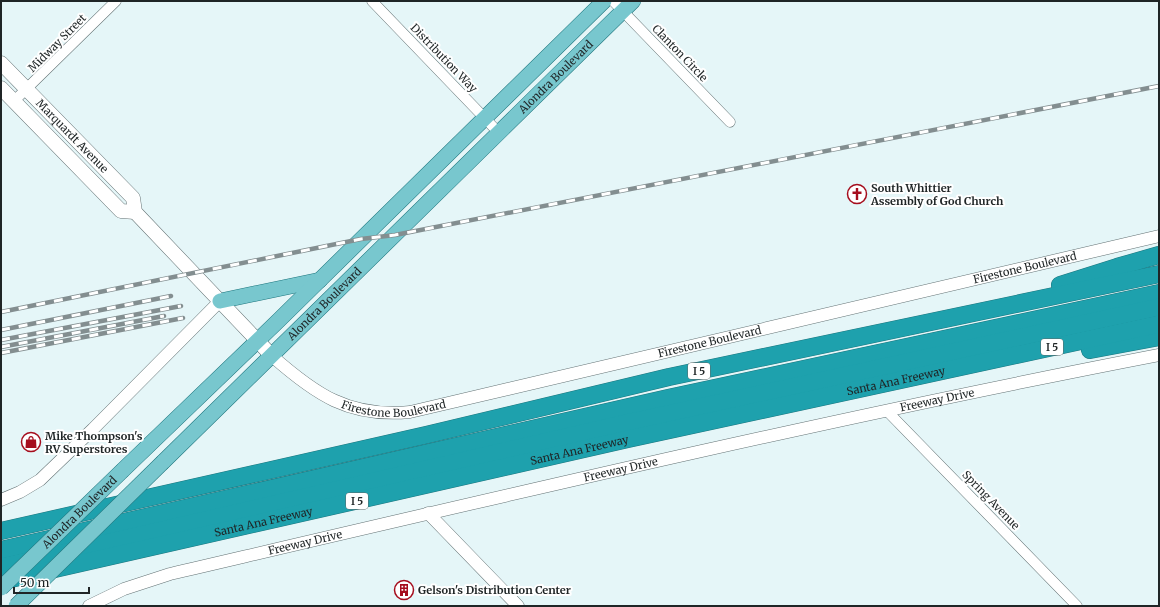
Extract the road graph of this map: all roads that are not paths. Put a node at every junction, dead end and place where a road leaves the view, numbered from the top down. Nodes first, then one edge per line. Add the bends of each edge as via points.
1 (116, 1) edge
2 (372, 1) edge
3 (604, 1) edge
4 (623, 4) edge
5 (1, 63) edge
6 (1, 88) edge
7 (26, 89) junction
8 (14, 101) junction
9 (485, 118) junction
10 (730, 122) dead end
11 (499, 133) junction
12 (135, 212) junction
13 (1159, 236) edge
14 (1159, 255) edge
15 (1159, 274) edge
16 (320, 280) junction
17 (1159, 292) edge
18 (220, 301) junction
19 (1159, 307) edge
20 (974, 313) junction
21 (1159, 324) edge
22 (1159, 337) edge
23 (258, 340) junction
24 (1159, 355) edge
25 (272, 356) junction
26 (945, 371) junction
27 (887, 411) junction
28 (1, 500) edge
29 (428, 514) junction
30 (1, 531) edge
31 (1, 550) edge
32 (1, 567) edge
33 (1, 581) edge
34 (1, 588) edge
35 (16, 606) edge
36 (89, 606) edge
37 (518, 606) edge
38 (1077, 606) edge

1 - 7 street, Midway Street
2 - 9 street, Distribution Way
3 - 9 main road, Alondra Boulevard
4 - 10 street, Clanton Circle
4 - 11 main road, Alondra Boulevard
5 - 7 main road, Marquardt Avenue
6 - 8 main road, Marquardt Avenue
7 - 8 street, Midway Street
7 - 12 main road, Marquardt Avenue via 133,198
8 - 12 main road, Marquardt Avenue via 121,211
9 - 11 street, Distribution Way
9 - 16 main road, Alondra Boulevard
11 - 25 main road, Alondra Boulevard
12 - 18 main road, Marquardt Avenue
13 - 25 street, Firestone Boulevard via 410,412 393,414 359,410 323,395
14 - 20 highway
15 - 20 highway, I 5
16 - 18 main road
16 - 23 main road, Alondra Boulevard
17 - 31 highway via 652,402
18 - 23 main road, Marquardt Avenue
18 - 28 street via 40,480
19 - 32 highway via 626,423
20 - 30 highway, I 5 via 669,377
21 - 26 highway, Santa Ana Freeway / I 5
22 - 26 highway
23 - 25 main road, Marquardt Avenue
23 - 34 main road, Alondra Boulevard, bridge
24 - 27 street, Freeway Drive
25 - 35 main road, Alondra Boulevard, bridge
26 - 33 highway, Santa Ana Freeway / I 5 via 620,441
27 - 29 street, Freeway Drive
27 - 38 street, Spring Avenue
29 - 36 street, Freeway Drive via 170,574 124,589
29 - 37 street

